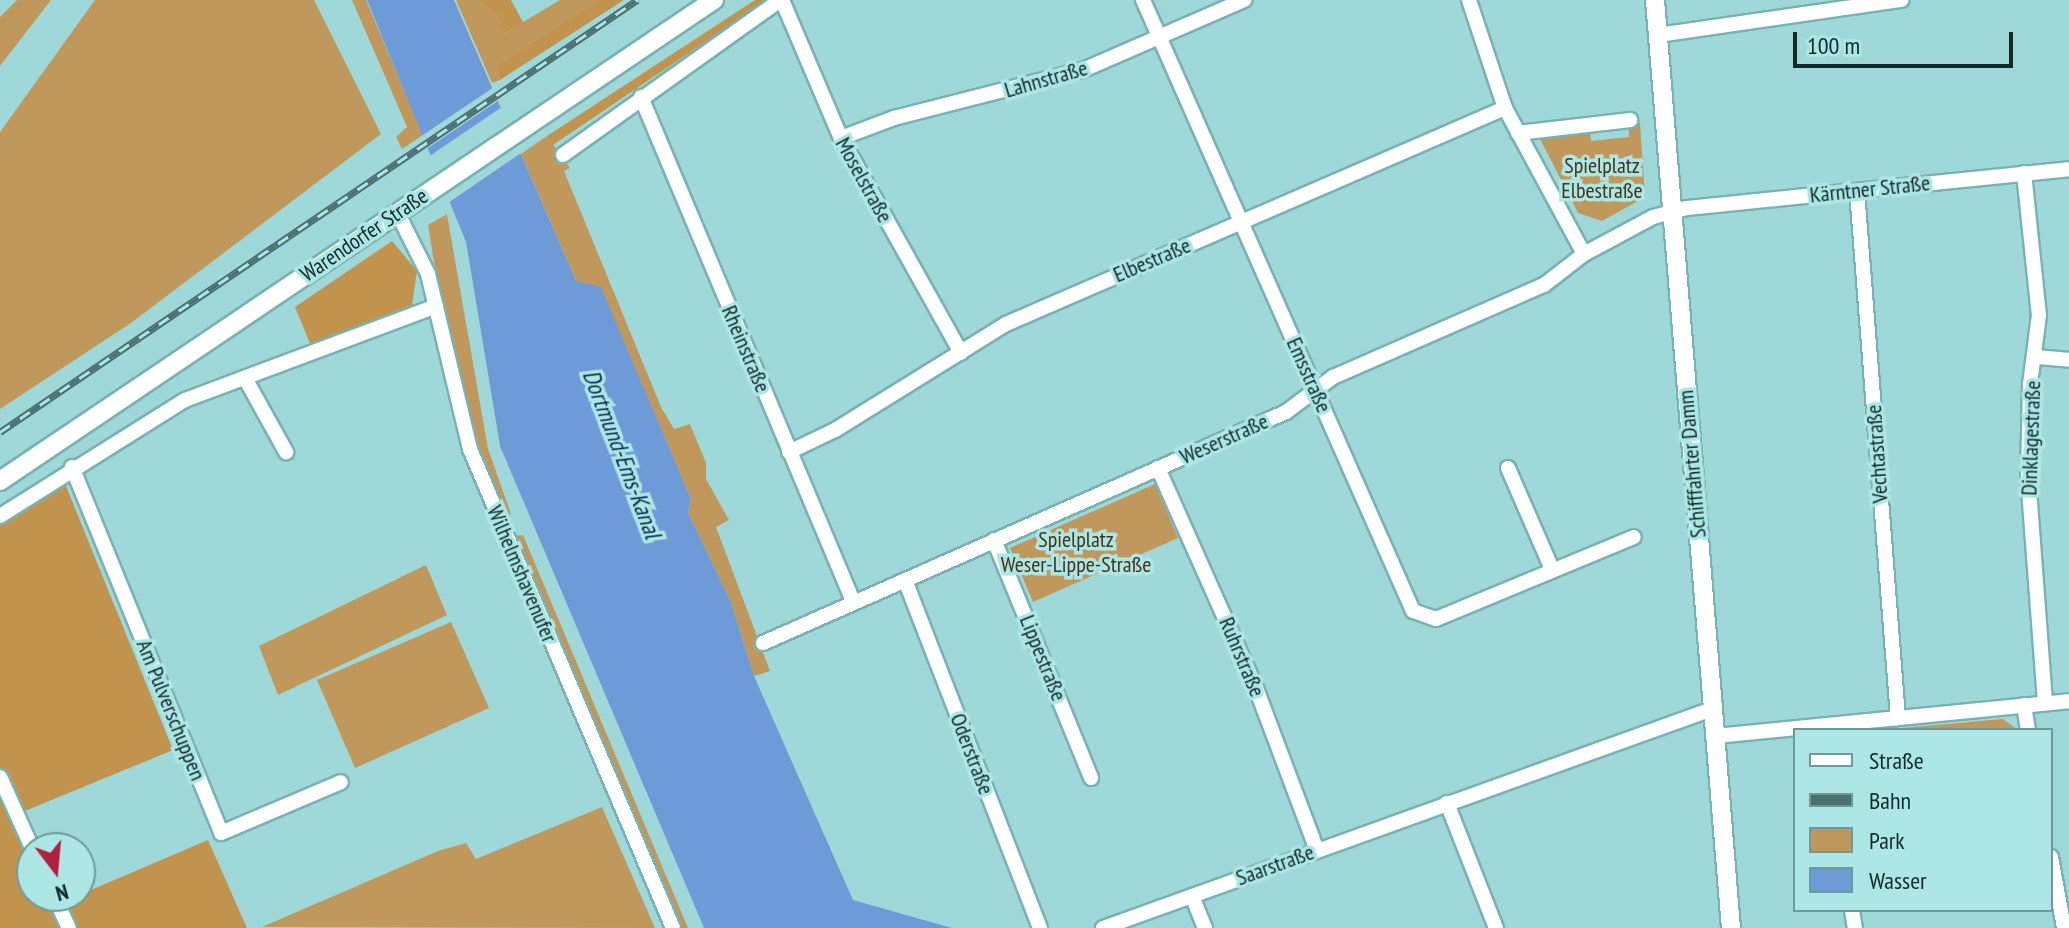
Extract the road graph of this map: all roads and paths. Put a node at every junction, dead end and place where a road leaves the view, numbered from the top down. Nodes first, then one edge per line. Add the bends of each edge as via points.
1 (714, 0) edge
2 (781, 0) edge
3 (1143, 0) edge
4 (1244, 0) edge
5 (1469, 0) edge
6 (1655, 0) edge
7 (1902, 0) edge
8 (1160, 35) junction
9 (1658, 35) junction
10 (641, 97) junction
11 (1505, 108) junction
12 (1630, 120) dead end
13 (1518, 133) junction
14 (841, 138) junction
15 (563, 155) dead end
16 (2069, 169) edge
17 (2024, 173) junction
18 (1857, 191) junction
19 (1672, 211) junction
20 (397, 212) junction
21 (1243, 222) junction
22 (1584, 254) junction
23 (436, 306) junction
24 (961, 353) junction
25 (2037, 357) junction
26 (2069, 360) edge
27 (245, 378) junction
28 (1315, 390) junction
29 (286, 452) dead end
30 (789, 452) junction
31 (72, 467) junction
32 (1158, 468) junction
33 (1508, 468) dead end
34 (4, 474) edge
35 (0, 516) edge
36 (1634, 537) dead end
37 (994, 540) junction
38 (1552, 569) junction
39 (905, 580) junction
40 (853, 601) junction
41 (763, 643) dead end
42 (2069, 701) edge
43 (2045, 703) junction
44 (2024, 705) junction
45 (1712, 709) junction
46 (1898, 718) junction
47 (1830, 726) edge
48 (1807, 728) edge
49 (2028, 728) edge
50 (1793, 729) edge
51 (1715, 736) junction
52 (0, 777) edge
53 (1091, 778) dead end
54 (341, 782) dead end
55 (1447, 803) junction
56 (25, 832) edge
57 (1317, 850) junction
58 (2053, 868) edge
59 (1192, 896) junction
60 (673, 928) edge
61 (1040, 928) edge
62 (1103, 928) edge
63 (1205, 928) edge
64 (1496, 928) edge
65 (1731, 928) edge
66 (2064, 928) edge

1 - 20 main road, Warendorfer Straße
2 - 10 street
2 - 14 street, Moselstraße
3 - 8 street, Emsstraße
4 - 8 street, Lahnstraße
5 - 11 street
6 - 9 main road, Schifffahrter Damm
7 - 9 street
8 - 14 street, Lahnstraße via 1083,70 894,118
8 - 21 street, Emsstraße
9 - 19 main road, Schifffahrter Damm
10 - 15 street
10 - 30 street, Rheinstraße
11 - 13 street
11 - 21 street, Elbestraße
12 - 13 street
13 - 22 street
14 - 24 street, Moselstraße
16 - 17 street, Kärntner Straße
17 - 18 street, Kärntner Straße
17 - 25 street, Dinklagestraße via 2039,315
18 - 19 street, Kärntner Straße
18 - 46 street, Vechtastraße
19 - 22 street, Weserstraße via 1637,223
19 - 45 main road, Schifffahrter Damm
20 - 23 street, Wilhelmshavenufer via 412,233
20 - 34 main road, Warendorfer Straße
21 - 24 street, Elbestraße via 1070,294
21 - 28 street, Emsstraße
22 - 28 street, Weserstraße via 1544,285 1359,365
23 - 27 street
23 - 60 street, Wilhelmshavenufer via 470,449
24 - 30 street, Elbestraße
25 - 26 street
25 - 43 street, Dinklagestraße via 2030,384 2028,476
27 - 29 street
27 - 31 street via 185,400
28 - 32 street, Weserstraße via 1286,412
28 - 38 street, Emsstraße via 1413,611 1436,619
30 - 40 street, Rheinstraße
31 - 35 street
31 - 54 street, Am Pulverschuppen via 221,833
32 - 37 street, Weserstraße
32 - 57 street, Ruhrstraße via 1256,688
33 - 38 street
36 - 38 street, Emsstraße
37 - 39 street, Weserstraße
37 - 53 street, Lippestraße
39 - 40 street, Weserstraße
39 - 61 street, Oderstraße
40 - 41 street, Weserstraße
42 - 43 street
43 - 44 street
44 - 46 street
44 - 49 street
45 - 51 main road, Schifffahrter Damm
45 - 55 street, Saarstraße
46 - 47 street
47 - 48 street
50 - 51 street
51 - 65 main road, Schifffahrter Damm
52 - 56 street
55 - 57 street, Saarstraße
55 - 64 street
57 - 59 street, Saarstraße
58 - 66 street
59 - 62 street, Saarstraße
59 - 63 street

